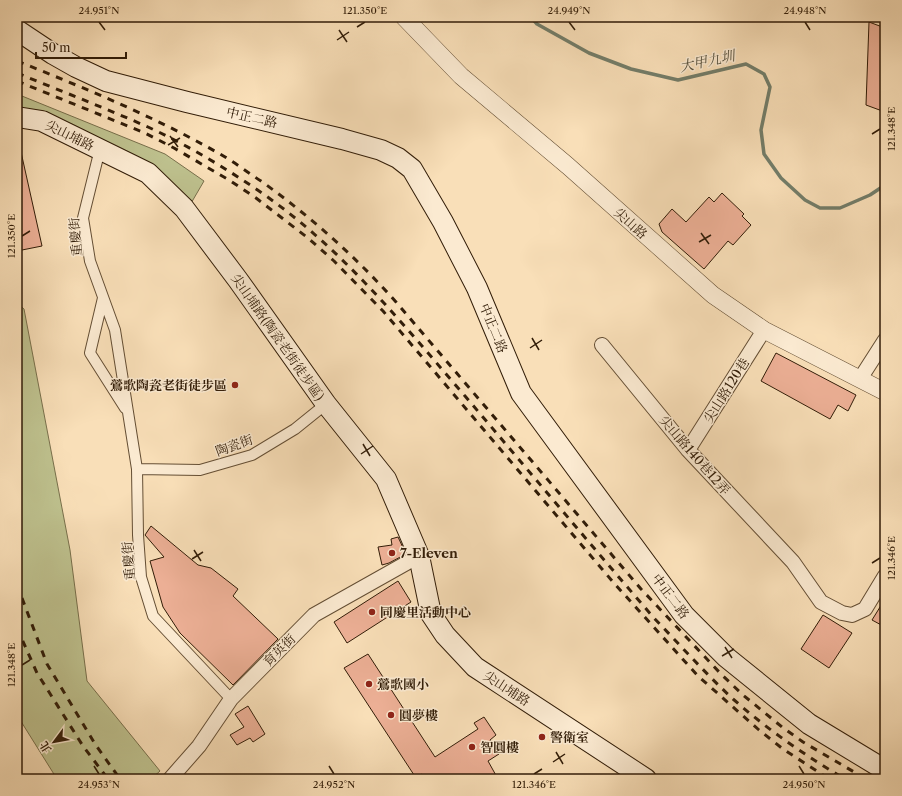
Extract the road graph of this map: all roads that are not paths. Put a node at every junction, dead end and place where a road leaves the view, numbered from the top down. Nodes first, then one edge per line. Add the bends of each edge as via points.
1 (404, 17) edge
2 (17, 30) edge
3 (17, 117) edge
4 (100, 150) junction
5 (103, 298) junction
6 (764, 330) junction
7 (885, 340) edge
8 (602, 345) dead end
9 (860, 379) junction
10 (885, 392) edge
11 (326, 404) junction
12 (128, 412) junction
13 (688, 450) junction
14 (137, 469) junction
15 (419, 556) junction
16 (885, 576) edge
17 (231, 699) junction
18 (885, 770) edge
19 (170, 779) edge
20 (646, 779) edge

1 - 6 street, 尖山路 via 461,76 568,166 713,295
2 - 18 main road, 中正二路 via 53,54 106,81 381,150 398,158 412,169 477,288 521,394 684,615 731,662 809,724
3 - 4 main road, 尖山埔路 via 42,121
4 - 5 street, 重慶街 via 83,218 90,261
4 - 11 main road, 尖山埔路(陶瓷老街徒步區) via 148,173 184,208
5 - 12 street, 重慶街 via 116,330
5 - 12 street, 重慶街 via 90,353
6 - 9 street, 尖山路
6 - 13 street, 尖山路120巷
7 - 9 street
8 - 13 street, 尖山路140巷12弄
9 - 10 street, 尖山路
11 - 14 street, 陶瓷街 via 295,429 252,455 200,470
11 - 15 main road, 尖山埔路(陶瓷老街徒步區) via 386,479
12 - 14 street, 重慶街
13 - 16 street, 尖山路140巷12弄 via 793,562 821,602 842,613 852,615 865,609
14 - 17 street, 重慶街 via 141,577 153,616
15 - 17 street, 育英街 via 314,615
15 - 20 main road, 尖山埔路 via 431,614 445,635 475,667
17 - 19 street, 育英街 via 199,746

